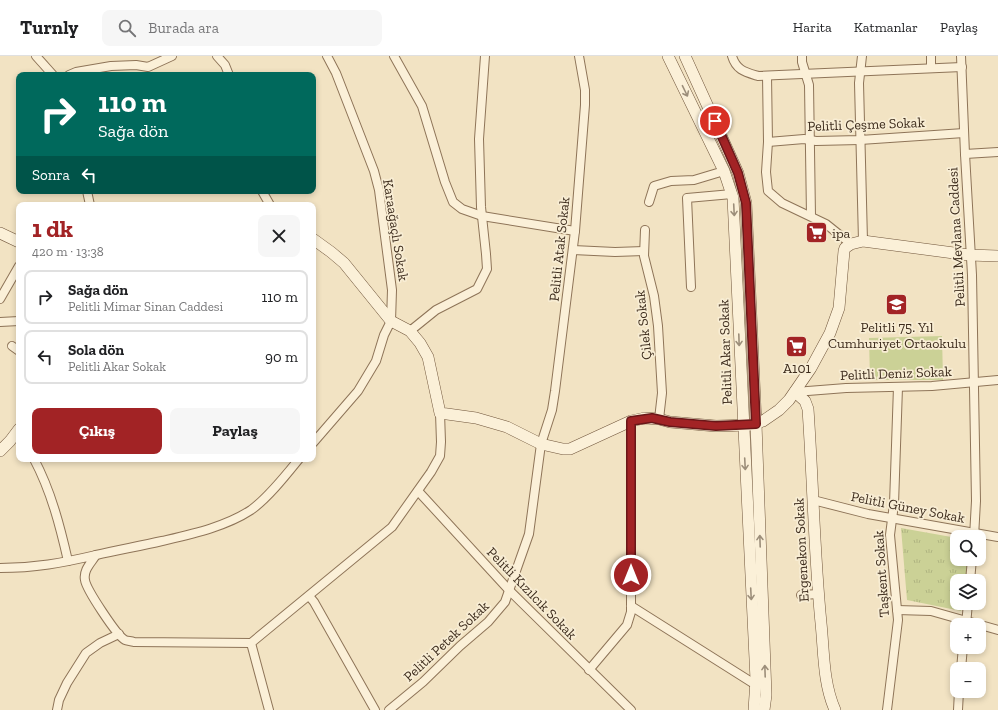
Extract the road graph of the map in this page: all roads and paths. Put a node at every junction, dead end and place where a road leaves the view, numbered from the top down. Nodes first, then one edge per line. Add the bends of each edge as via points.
1 (36, 56) edge
2 (172, 56) edge
3 (217, 56) edge
4 (327, 56) edge
5 (394, 56) edge
6 (485, 56) edge
7 (579, 56) edge
8 (668, 56) edge
9 (685, 56) edge
10 (802, 56) edge
11 (862, 56) edge
12 (931, 56) edge
13 (962, 56) edge
14 (733, 60) edge
15 (962, 67) junction
16 (931, 68) junction
17 (860, 71) junction
18 (50, 72) edge
19 (76, 72) edge
20 (228, 72) edge
21 (806, 74) junction
22 (767, 76) junction
23 (964, 133) junction
24 (810, 140) junction
25 (860, 140) junction
26 (768, 142) junction
27 (998, 152) edge
28 (965, 154) junction
29 (724, 171) junction
30 (732, 194) junction
31 (649, 202) dead end
32 (482, 216) junction
33 (811, 216) junction
34 (646, 230) dead end
35 (575, 231) junction
36 (0, 233) edge
37 (16, 241) edge
38 (316, 241) edge
39 (863, 241) junction
40 (851, 244) junction
41 (573, 250) junction
42 (644, 251) junction
43 (971, 255) junction
44 (998, 256) edge
45 (16, 271) edge
46 (691, 287) dead end
47 (0, 299) edge
48 (16, 321) edge
49 (391, 321) junction
50 (0, 322) edge
51 (410, 331) junction
52 (12, 346) dead end
53 (16, 349) edge
54 (998, 380) edge
55 (974, 383) junction
56 (898, 387) junction
57 (794, 392) junction
58 (440, 413) junction
59 (660, 419) junction
60 (631, 421) junction
61 (756, 424) junction
62 (743, 425) junction
63 (16, 433) edge
64 (316, 440) edge
65 (541, 444) junction
66 (0, 451) edge
67 (36, 462) edge
68 (296, 462) edge
69 (418, 491) junction
70 (813, 500) junction
71 (892, 518) junction
72 (950, 530) edge
73 (974, 530) edge
74 (986, 536) edge
75 (998, 537) edge
76 (96, 555) junction
77 (68, 562) junction
78 (0, 568) edge
79 (509, 590) junction
80 (818, 594) junction
81 (801, 595) dead end
82 (309, 596) junction
83 (631, 606) junction
84 (897, 610) junction
85 (951, 618) edge
86 (986, 627) edge
87 (998, 630) edge
88 (119, 634) junction
89 (251, 643) junction
90 (589, 670) junction
91 (756, 685) junction
92 (959, 698) edge
93 (629, 709) edge
94 (57, 710) edge
95 (269, 710) edge
96 (375, 710) edge
97 (389, 710) edge
98 (754, 710) edge
99 (764, 710) edge
100 (835, 710) edge
101 (887, 710) edge
102 (958, 710) edge

1 - 18 street
2 - 19 street via 148,67 111,66
3 - 20 street
4 - 49 street, Karaağaçlı Sokak via 336,73 379,190 392,290
5 - 32 street via 422,106 453,202 462,209
6 - 32 street via 479,139
7 - 35 street, Pelitli Atak Sokak via 585,106
8 -> 29 main road, Pelitli Akar Sokak
9 - 61 main road, Pelitli Akar Sokak via 738,173 746,203
10 - 21 street
11 - 17 street
12 - 16 street
13 - 15 street, Pelitli Mevlana Caddesi
14 - 22 street via 741,70 758,76
15 - 16 street
15 - 23 street, Pelitli Mevlana Caddesi
16 - 17 street
17 - 21 street
17 - 25 street
21 - 22 street
21 - 24 street via 809,85
22 - 26 street
23 - 25 street, Pelitli Çeşme Sokak
23 - 28 street, Pelitli Mevlana Caddesi
24 - 25 street, Pelitli Çeşme Sokak
24 - 26 street, Pelitli Çeşme Sokak
24 - 33 street
25 - 39 street
26 - 33 street via 768,191 782,203
27 - 28 street
28 - 43 street, Pelitli Mevlana Caddesi
29 - 30 main road, Pelitli Akar Sokak
29 - 31 street via 694,180 671,181 654,186
30 - 46 street via 688,198
30 -> 62 main road, Pelitli Akar Sokak
32 - 35 street
32 - 51 street via 486,269 477,289 436,310
33 - 40 street via 826,224
34 - 42 street, Çilek Sokak
35 - 41 street, Pelitli Atak Sokak
36 - 37 main road
38 - 49 main road via 344,263
39 - 40 main road
39 - 43 main road
40 - 57 main road via 844,251 837,316 811,368
41 - 42 street
41 - 65 street, Pelitli Atak Sokak via 552,410
42 - 59 street, Çilek Sokak via 658,326 662,393
43 - 44 main road
43 - 55 street, Pelitli Mevlana Caddesi
45 - 47 street
48 - 50 street
49 - 51 main road
49 - 64 street via 376,361 358,391
51 - 58 main road via 428,356
52 - 53 street
54 - 55 street, Pelitli Deniz Sokak
55 - 56 street, Pelitli Deniz Sokak
55 - 73 street, Pelitli Mevlana Caddesi
56 - 57 street, Pelitli Deniz Sokak
56 - 71 street, Taşkent Sokak
57 - 61 main road via 785,405
57 - 70 main road, Ergenekon Sokak via 805,401 808,409
58 - 65 main road via 476,418 506,427
58 - 69 street via 440,456
59 - 60 main road via 645,418
59 - 62 main road via 716,426
60 - 65 main road via 570,449
60 - 83 street
61 - 62 main road
99 -> 61 main road, Pelitli Akar Sokak via 766,695
62 -> 91 main road, Pelitli Akar Sokak
63 - 66 main road
65 - 79 street, Pelitli Petek Sokak via 530,534
67 - 77 street via 59,521
68 - 76 street via 251,510 213,528
69 - 79 street, Pelitli Kızılcık Sokak
69 - 82 street via 392,527
70 - 71 street, Pelitli Güney Sokak
70 - 80 main road, Ergenekon Sokak
71 - 72 street, Pelitli Güney Sokak
71 - 84 street, Taşkent Sokak via 890,542
74 - 75 street, Pelitli Güney Sokak
76 - 77 street
76 - 88 street via 85,570 84,580 89,592
77 - 78 street via 27,568
79 - 90 street, Pelitli Kızılcık Sokak
79 - 97 street, Pelitli Petek Sokak via 505,602 488,622
80 - 81 street
80 - 100 main road, Ergenekon Sokak via 826,679
82 - 89 street
82 - 96 street
83 - 90 street via 627,624
83 - 91 street
84 - 85 street via 931,611
84 - 101 street, Taşkent Sokak
86 - 87 street
88 - 89 street via 124,639 134,642
88 - 94 street via 86,653 67,683
89 - 95 street
90 - 93 street, Pelitli Kızılcık Sokak
91 - 98 main road, Pelitli Akar Sokak
92 - 102 street

